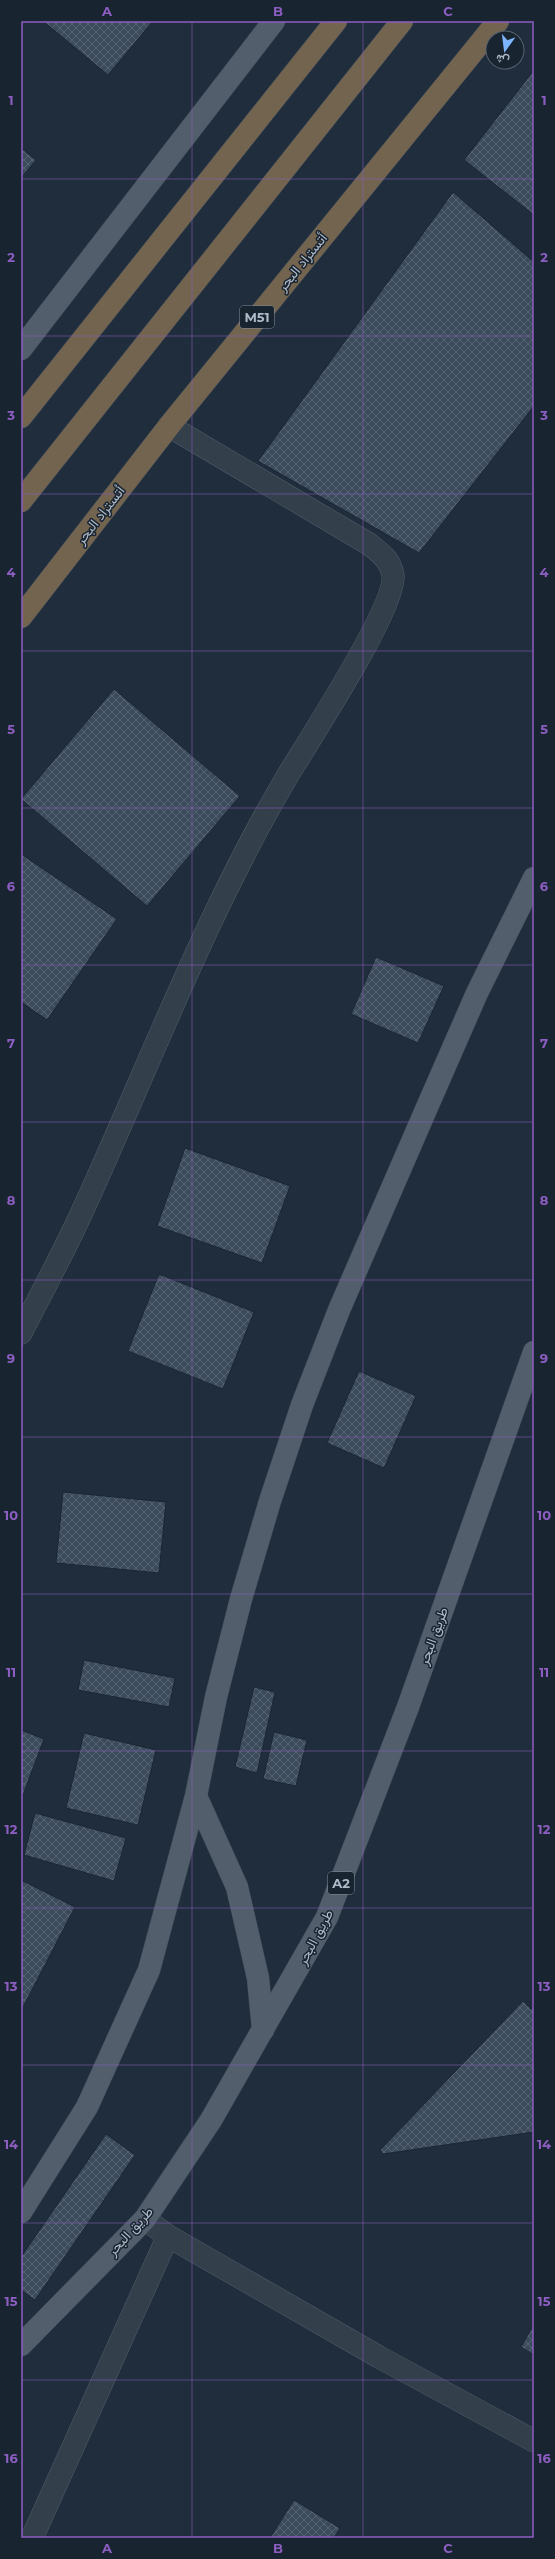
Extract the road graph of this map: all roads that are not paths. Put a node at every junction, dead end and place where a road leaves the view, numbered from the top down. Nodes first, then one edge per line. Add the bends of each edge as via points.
1 (274, 21) edge
2 (336, 21) edge
3 (402, 21) edge
4 (498, 21) edge
5 (21, 349) edge
6 (21, 417) edge
7 (169, 426) junction
8 (21, 501) edge
9 (21, 618) edge
10 (534, 878) edge
11 (21, 1333) edge
12 (534, 1352) edge
13 (196, 1796) junction
14 (263, 2030) junction
15 (21, 2212) edge
16 (144, 2219) junction
17 (168, 2236) junction
18 (21, 2345) edge
19 (534, 2441) edge
20 (32, 2538) edge

1 - 5 main road
2 - 6 highway
3 - 8 highway
4 - 7 highway, أتستراد البحر / M51
7 - 9 highway, أتستراد البحر / M51
7 - 11 street via 369,544 388,559 393,576 384,609 364,649 247,848 158,1035 86,1203
10 - 13 main road via 477,993 339,1310 302,1405 241,1599 216,1697
12 - 14 main road, طريق البحر / A2 via 408,1706 330,1910
13 - 14 main road via 237,1887 258,1978
13 - 15 main road via 149,1970 87,2107
14 - 16 main road, طريق البحر / A2 via 211,2120
16 - 17 street
16 - 18 main road, طريق البحر / A2
17 - 19 street via 379,2357
17 - 20 street

